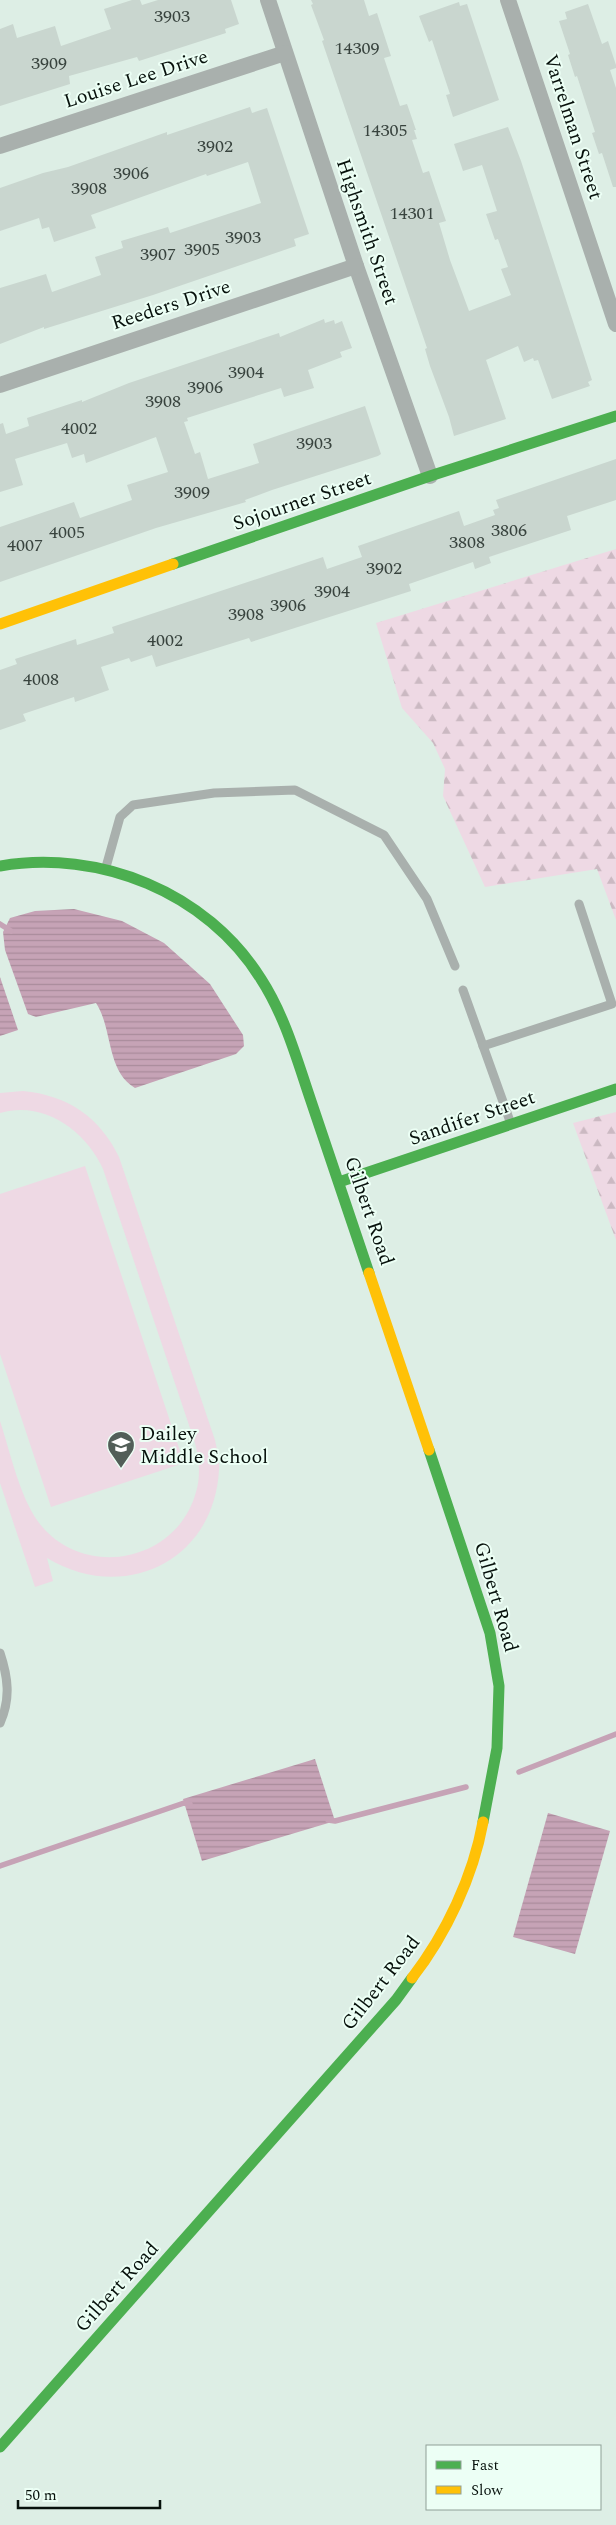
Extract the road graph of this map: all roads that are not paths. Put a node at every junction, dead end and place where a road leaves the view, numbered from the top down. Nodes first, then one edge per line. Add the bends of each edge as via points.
1 (268, 0) edge
2 (508, 0) edge
3 (285, 53) junction
4 (0, 146) edge
5 (356, 266) junction
6 (616, 324) edge
7 (0, 385) edge
8 (616, 416) edge
9 (430, 476) junction
10 (0, 624) edge
11 (0, 866) edge
12 (106, 868) junction
13 (579, 904) dead end
14 (455, 966) dead end
15 (463, 990) dead end
16 (483, 1046) junction
17 (616, 1089) edge
18 (511, 1124) junction
19 (339, 1182) junction
20 (0, 1653) edge
21 (0, 1723) edge
22 (0, 2447) edge

1 - 3 street, Highsmith Street
2 - 6 street, Varrelman Street
3 - 4 street, Louise Lee Drive
3 - 5 street, Highsmith Street
5 - 7 street, Reeders Drive
5 - 9 street, Highsmith Street
8 - 9 street, Sojourner Street
9 - 10 street, Sojourner Street
11 - 12 street, Gilbert Road via 52,861
12 - 14 lane via 120,817 133,805 214,793 295,790 384,835 427,899
12 - 19 street, Gilbert Road via 138,879 202,915 250,962 281,1015
13 - 16 lane via 612,1004
15 - 16 lane
16 - 18 lane
17 - 18 street, Sandifer Street
18 - 19 street, Sandifer Street
19 - 22 street, Gilbert Road via 490,1632 499,1686 497,1748 480,1839 462,1892 427,1959 396,2000
20 - 21 lane via 8,1684 7,1706

